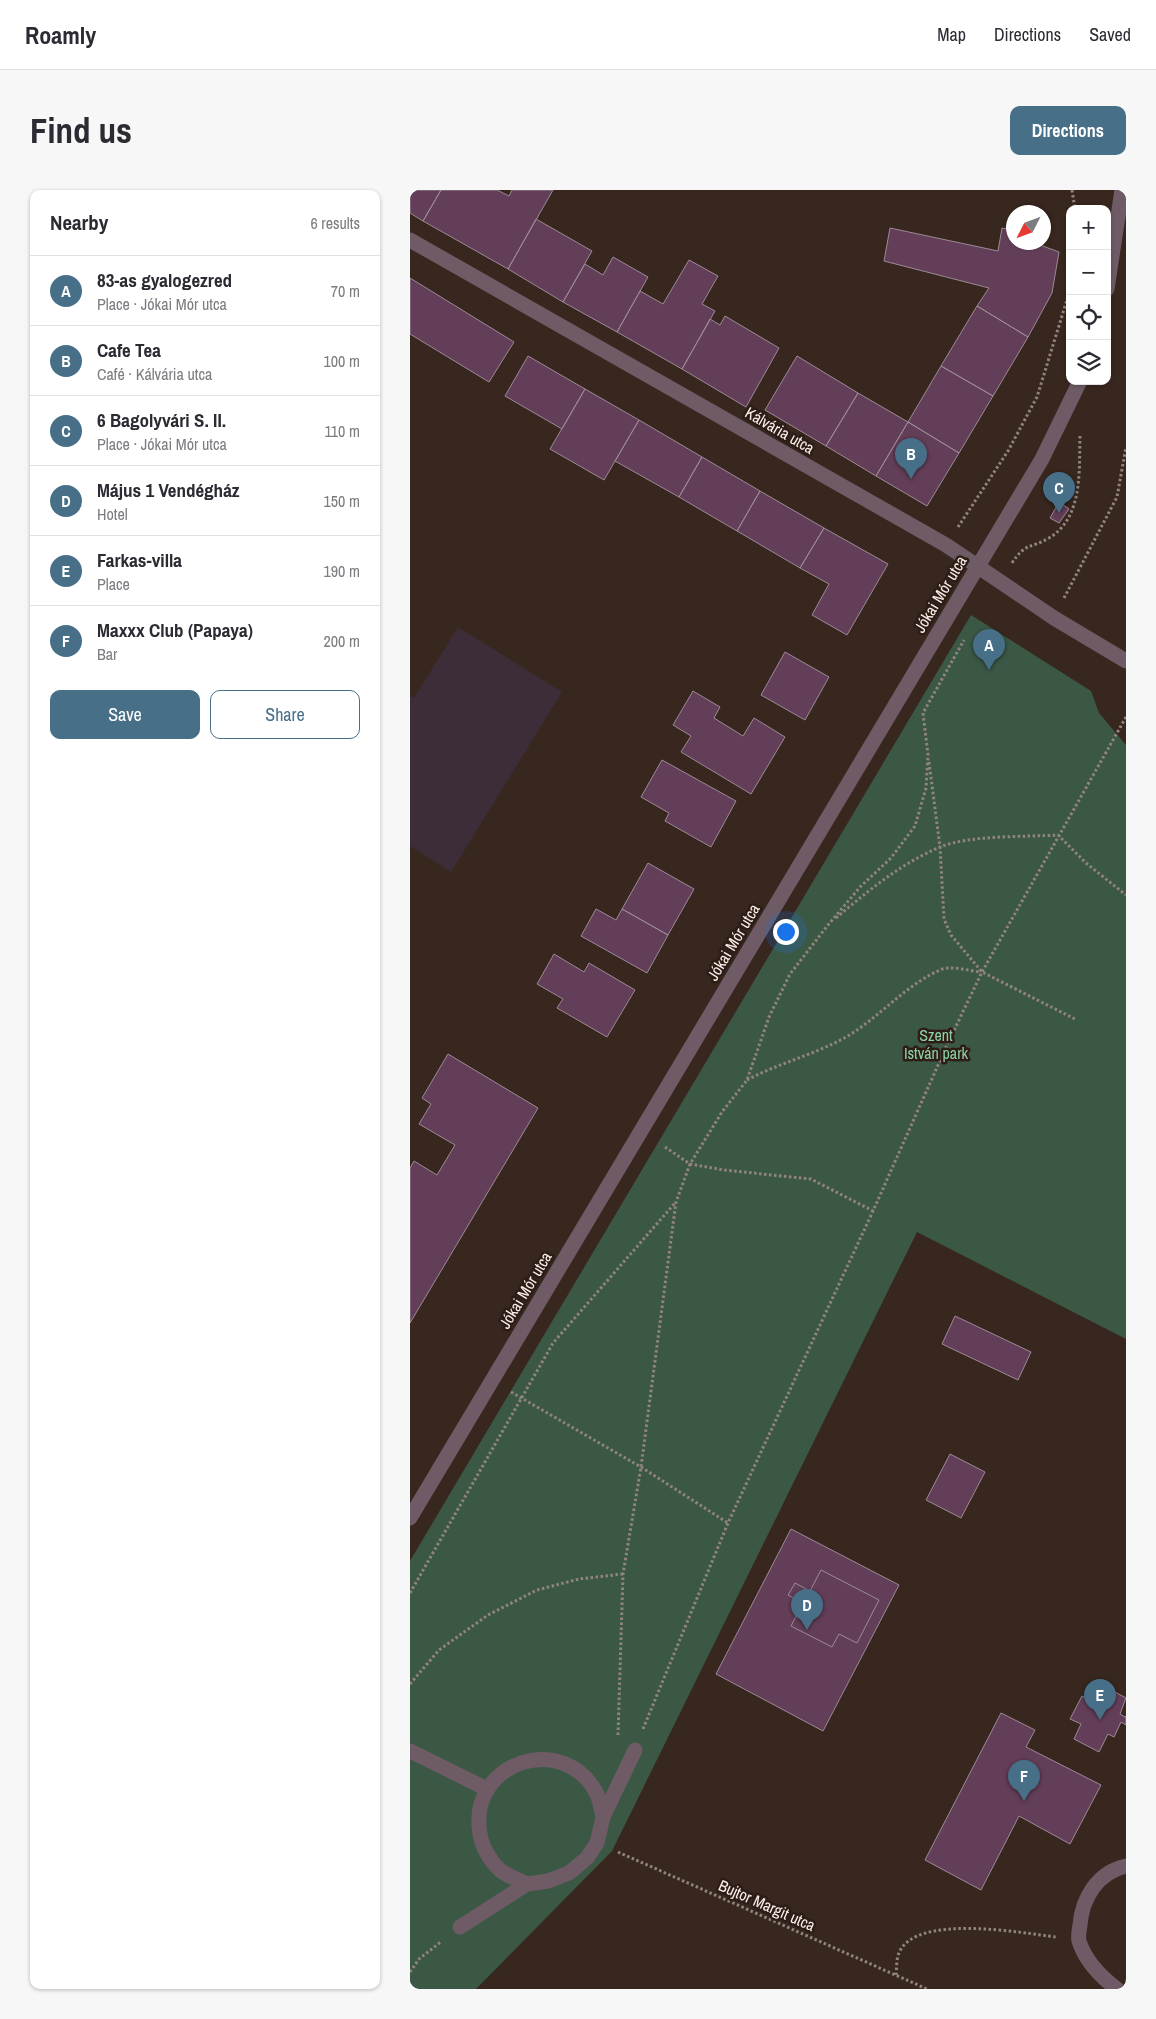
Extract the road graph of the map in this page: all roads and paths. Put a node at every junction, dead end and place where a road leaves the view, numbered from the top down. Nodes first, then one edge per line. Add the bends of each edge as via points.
1 (1072, 190) edge
2 (1122, 190) edge
3 (1074, 205) edge
4 (410, 240) edge
5 (1111, 263) edge
6 (1068, 295) edge
7 (1078, 385) edge
8 (1080, 429) dead end
9 (1126, 447) edge
10 (946, 545) junction
11 (1022, 548) dead end
12 (977, 565) junction
13 (1054, 618) junction
14 (968, 632) dead end
15 (1126, 661) edge
16 (1126, 717) edge
17 (928, 755) junction
18 (1058, 835) junction
19 (940, 847) junction
20 (1126, 896) edge
21 (828, 925) junction
22 (982, 972) junction
23 (1075, 1019) dead end
24 (747, 1080) junction
25 (665, 1147) dead end
26 (690, 1164) junction
27 (676, 1202) junction
28 (874, 1211) junction
29 (491, 1382) junction
30 (522, 1398) junction
31 (641, 1467) junction
32 (410, 1518) edge
33 (728, 1523) junction
34 (624, 1574) junction
35 (410, 1593) edge
36 (410, 1684) edge
37 (618, 1742) dead end
38 (635, 1750) joint
39 (410, 1751) edge
40 (486, 1789) junction
41 (603, 1816) junction
42 (597, 1843) junction
43 (1126, 1866) edge
44 (527, 1884) junction
45 (460, 1927) joint
46 (1079, 1940) junction
47 (410, 1972) edge
48 (896, 1976) junction
49 (927, 1989) edge
50 (1117, 1989) edge

1 - 3 path
2 - 5 street
4 - 10 street, Kálvária utca
6 - 10 path via 1037,397 1008,451
7 - 12 street, Jókai Mór utca via 1042,459
8 - 11 path via 1074,508 1063,528 1048,539
9 - 13 path via 1117,497
10 - 12 street, Kálvária utca
12 - 13 street, Kálvária utca
12 - 29 street, Jókai Mór utca
13 - 15 street, Kálvária utca
14 - 17 path via 923,713
16 - 18 path
17 - 19 path
17 - 21 path via 926,788 915,826 891,858 861,886
18 - 19 path via 967,841
18 - 20 path
18 - 22 path
19 - 21 path via 883,878
19 - 22 path via 944,919 951,935
21 - 24 path via 790,974 769,1017
22 - 23 path
22 - 24 path via 942,969 912,986 847,1036
22 - 28 path
24 - 26 path via 722,1112
25 - 26 path
26 - 27 path
26 - 28 path via 811,1179
27 - 30 path via 553,1342
27 - 31 path
28 - 33 path
29 - 30 path
29 - 32 street, Jókai Mór utca
30 - 31 path
30 - 35 path
31 - 33 path
31 - 34 path
33 - 38 path
34 - 36 path via 580,1579 537,1590 488,1615 439,1650
34 - 37 path
38 - 41 street
39 - 40 street
40 - 41 street via 502,1772 521,1762 543,1759 565,1764 584,1776 597,1795
40 - 44 street via 477,1817 482,1847 500,1871
41 - 42 street
42 - 44 street via 587,1858 569,1874
42 - 48 path, Bujtor Margit utca
43 - 46 street via 1115,1868 1098,1880 1081,1909
44 - 45 street
45 - 47 path via 419,1959
46 - 48 path via 983,1928 926,1932 910,1939 899,1952
46 - 50 street via 1102,1978
48 - 49 path, Bujtor Margit utca

